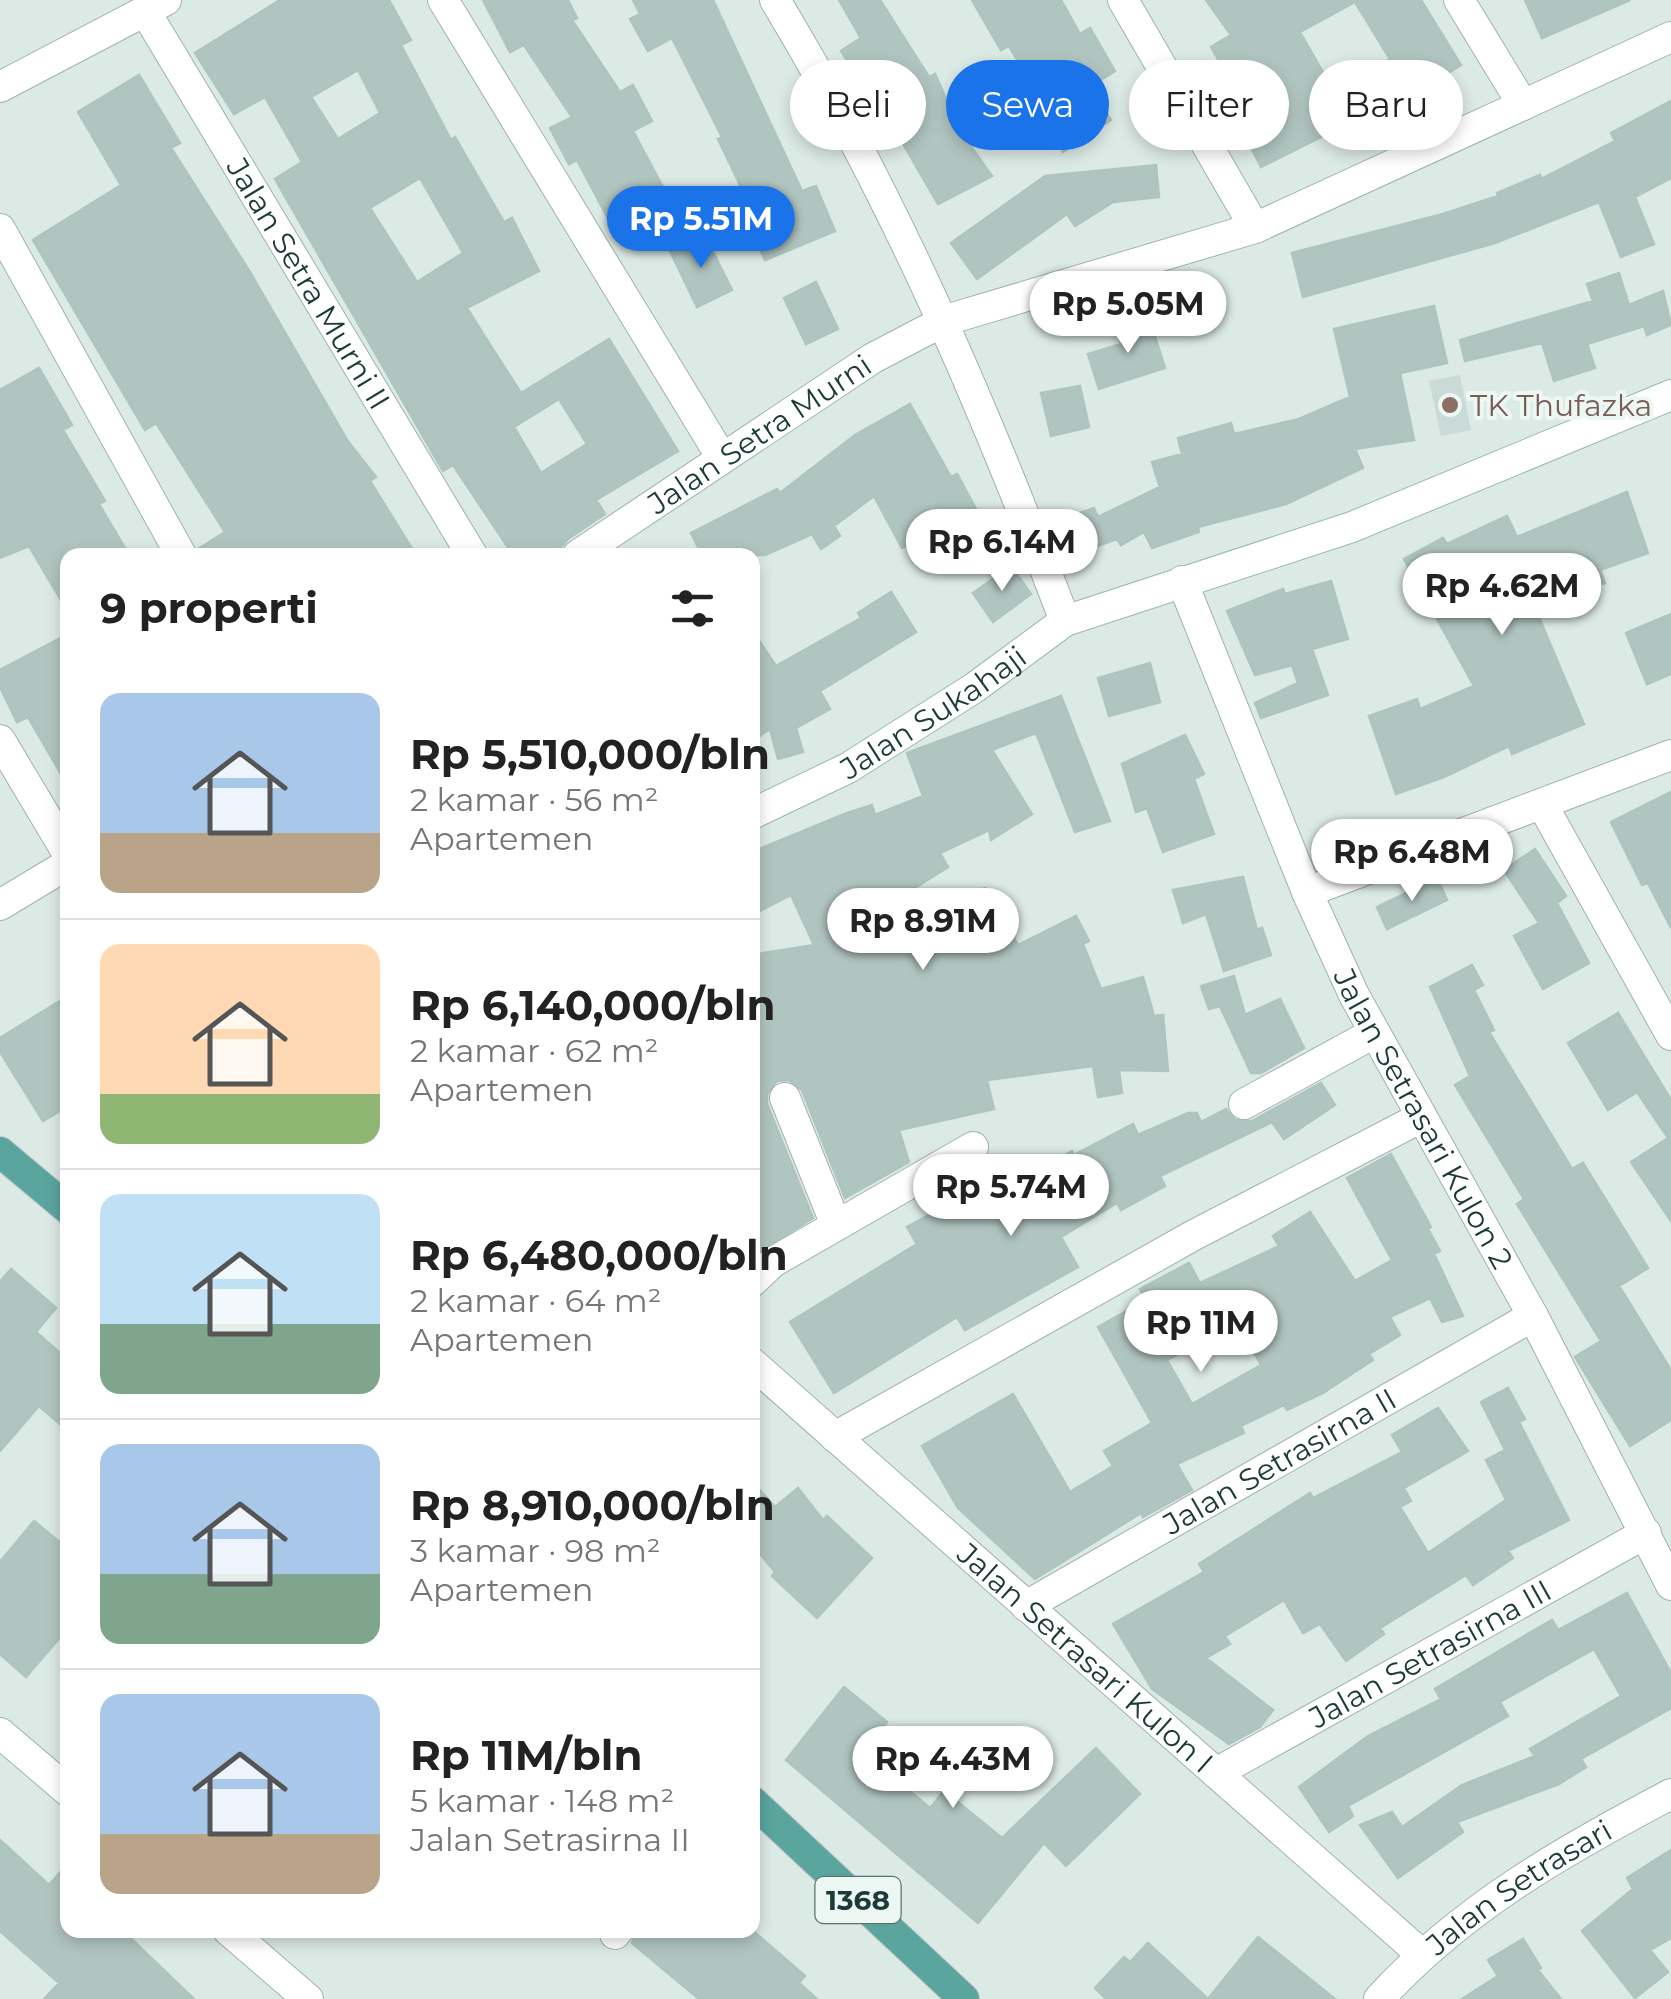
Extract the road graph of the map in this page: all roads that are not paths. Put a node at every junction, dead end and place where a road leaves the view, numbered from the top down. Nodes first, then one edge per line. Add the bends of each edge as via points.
1 (442, 0) edge
2 (775, 0) edge
3 (1123, 0) edge
4 (1460, 0) edge
5 (155, 6) edge
6 (1671, 36) edge
7 (0, 86) edge
8 (1523, 105) junction
9 (0, 228) edge
10 (1255, 228) junction
11 (946, 320) junction
12 (1671, 394) edge
13 (722, 458) junction
14 (178, 548) edge
15 (468, 548) edge
16 (588, 548) edge
17 (1182, 581) junction
18 (1065, 621) junction
19 (0, 740) edge
20 (1671, 755) edge
21 (1543, 806) junction
22 (760, 810) edge
23 (60, 841) edge
24 (60, 869) edge
25 (1306, 892) junction
26 (0, 905) edge
27 (1374, 1032) junction
28 (1671, 1035) edge
29 (786, 1098) dead end
30 (1244, 1104) dead end
31 (1420, 1118) junction
32 (973, 1147) dead end
33 (0, 1152) edge
34 (60, 1202) edge
35 (836, 1225) junction
36 (760, 1274) edge
37 (1534, 1316) junction
38 (760, 1370) edge
39 (834, 1437) junction
40 (1646, 1533) junction
41 (1671, 1585) edge
42 (1026, 1606) junction
43 (0, 1732) edge
44 (1216, 1773) junction
45 (60, 1784) edge
46 (1671, 1794) edge
47 (760, 1808) edge
48 (237, 1938) edge
49 (1420, 1954) junction
50 (308, 1999) edge
51 (964, 1999) edge
52 (1379, 1999) edge

1 - 13 street
2 - 11 street via 833,96
3 - 10 street
4 - 8 street
5 - 7 street
5 - 15 street, Jalan Setra Murni II
6 - 8 street, Jalan Setra Murni
8 - 10 street, Jalan Setra Murni
9 - 14 street
10 - 11 street, Jalan Setra Murni
11 - 13 street, Jalan Setra Murni via 872,358
11 - 18 street
12 - 17 street, Jalan Sukahaji via 1352,528
13 - 16 street, Jalan Setra Murni
17 - 18 street, Jalan Sukahaji
17 - 25 street, Jalan Setrasari Kulon 2
18 - 22 street, Jalan Sukahaji via 848,768
19 - 23 street
20 - 21 street
21 - 25 street
21 - 28 street
24 - 26 street
25 - 27 street, Jalan Setrasari Kulon 2
27 - 30 street
27 - 31 street, Jalan Setrasari Kulon 2
29 - 35 street
31 - 37 street, Jalan Setrasari Kulon 2
31 - 39 street via 1194,1235
32 - 35 street
33 - 34 main road
35 - 36 street
37 - 40 street, Jalan Setrasari Kulon 2
37 - 42 street, Jalan Setrasirna II
38 - 39 street, Jalan Setrasari Kulon I
39 - 42 street, Jalan Setrasari Kulon I
40 - 41 street, Jalan Setrasari Kulon 2
40 - 44 street, Jalan Setrasirna III
42 - 44 street, Jalan Setrasari Kulon I
43 - 45 street
44 - 49 street, Jalan Setrasari Kulon I
46 - 49 street, Jalan Setrasari via 1540,1866
47 - 51 main road, 1368
48 - 50 street
49 - 52 street, Jalan Setrasari

